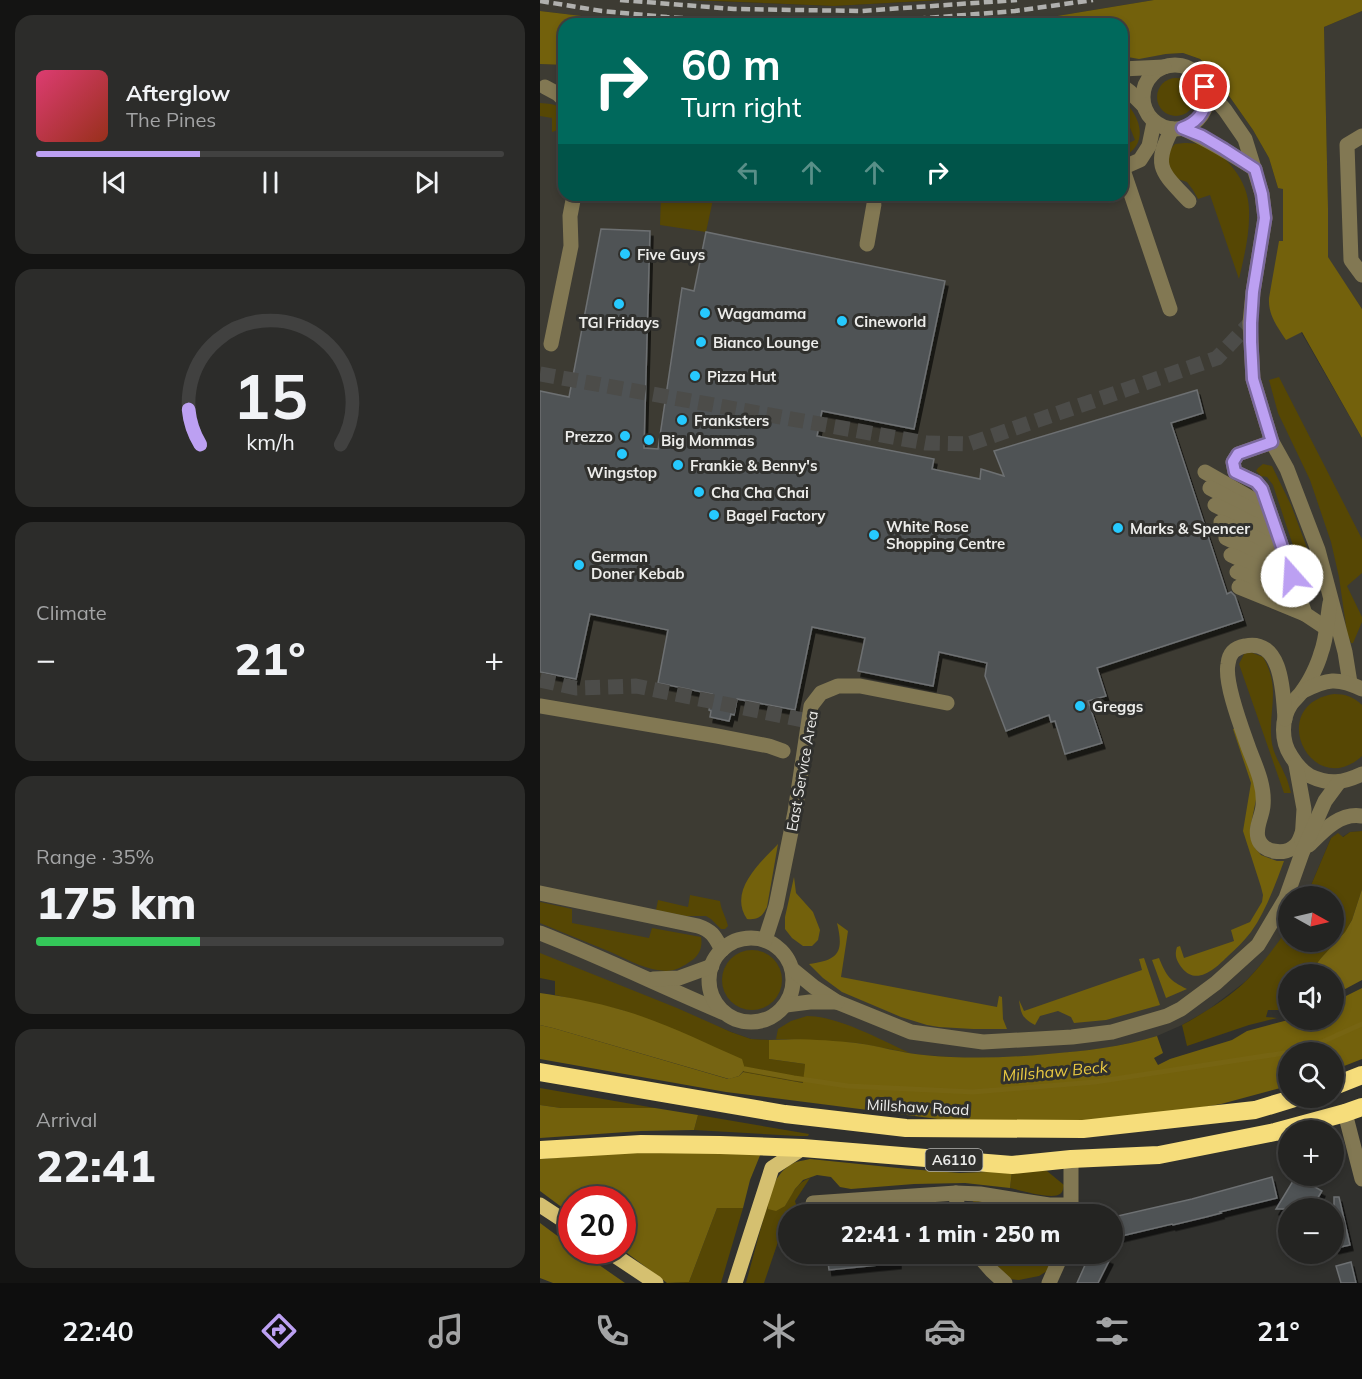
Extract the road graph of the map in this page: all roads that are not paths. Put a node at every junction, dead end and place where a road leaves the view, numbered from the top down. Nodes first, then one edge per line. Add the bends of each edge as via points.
1 (1164, 67) junction
2 (1128, 69) edge
3 (542, 87) edge
4 (1205, 87) junction
5 (558, 88) edge
6 (1128, 90) edge
7 (558, 94) edge
8 (1144, 106) junction
9 (1154, 122) junction
10 (1177, 129) junction
11 (1362, 136) edge
12 (1128, 165) edge
13 (1255, 169) junction
14 (1128, 185) edge
15 (573, 201) edge
16 (1189, 201) dead end
17 (874, 204) dead end
18 (867, 243) dead end
19 (1362, 275) edge
20 (1170, 309) dead end
21 (551, 344) dead end
22 (1272, 442) junction
23 (1205, 472) dead end
24 (1210, 488) dead end
25 (1215, 505) dead end
26 (1221, 522) dead end
27 (1273, 522) junction
28 (1226, 538) dead end
29 (1283, 551) junction
30 (1231, 555) dead end
31 (1288, 567) junction
32 (1238, 579) dead end
33 (1294, 584) junction
34 (1330, 597) junction
35 (1302, 607) junction
36 (1326, 628) junction
37 (1356, 686) edge
38 (1303, 691) junction
39 (947, 703) dead end
40 (540, 706) edge
41 (1285, 719) junction
42 (783, 751) dead end
43 (1296, 765) junction
44 (1353, 781) edge
45 (1362, 816) edge
46 (1302, 833) junction
47 (1302, 853) junction
48 (540, 893) edge
49 (540, 933) edge
50 (765, 940) junction
51 (722, 950) junction
52 (712, 966) junction
53 (792, 969) junction
54 (647, 980) junction
55 (837, 1002) junction
56 (786, 1005) junction
57 (722, 1012) junction
58 (540, 1072) edge
59 (1362, 1075) edge
60 (1344, 1082) edge
61 (1278, 1103) edge
62 (1362, 1107) edge
63 (1345, 1113) junction
64 (838, 1120) junction
65 (802, 1148) junction
66 (540, 1150) edge
67 (834, 1151) junction
68 (1071, 1159) junction
69 (1362, 1179) edge
70 (956, 1193) junction
71 (813, 1203) dead end
72 (957, 1204) edge
73 (1043, 1204) edge
74 (1071, 1204) edge
75 (628, 1264) edge
76 (986, 1264) edge
77 (1058, 1264) edge
78 (656, 1283) edge
79 (735, 1283) edge
80 (1005, 1283) edge
81 (1049, 1283) edge

1 - 2 street
1 - 4 street via 1188,68
1 - 8 street via 1149,78
3 - 5 street
3 - 7 street
4 - 10 street via 1202,113 1190,125
4 - 13 street via 1245,139
6 - 8 street
8 - 9 street
9 - 10 street
9 - 12 street via 1149,147 1140,160
10 - 13 street via 1202,136
10 - 16 street via 1161,154 1161,165
11 - 19 street via 1347,145 1351,260
13 - 22 street via 1265,218 1251,313 1253,379
14 - 20 street
15 - 21 street via 570,253
17 - 18 street
22 - 27 street via 1238,454 1233,462 1235,472 1262,489
22 - 34 street via 1287,469 1318,550
23 - 27 street
24 - 27 street
25 - 27 street
26 - 29 street
27 - 29 street
28 - 31 street
29 - 31 street
30 - 33 street
31 - 33 street
32 - 35 street
33 - 35 street
34 - 36 street
34 - 37 street
35 - 36 street
36 - 38 street via 1322,653
37 - 38 street via 1321,682
38 - 41 street via 1291,704
39 - 50 street, East Service Area via 860,686 838,686 821,693 812,706 777,906
40 - 42 street
41 - 43 street via 1287,751
41 - 46 street via 1276,662 1270,652 1261,646 1238,647 1230,654 1227,666 1239,718 1263,789 1258,839 1262,846 1286,852 1296,845
43 - 44 street via 1322,781
43 - 46 street via 1304,809
44 - 47 street via 1325,801
45 - 47 street via 1338,820
46 - 47 street
47 - 55 street via 1286,898 1258,945 1208,989 1167,1016 1112,1032 983,1042 911,1032
48 - 51 street via 698,926 715,937
49 - 54 street
50 - 51 street via 742,939
50 - 53 street via 782,951
51 - 52 street
52 - 54 street via 679,978
52 - 57 street via 710,990
53 - 55 street
53 - 56 street via 794,980
54 - 57 street
55 - 56 street
56 - 57 street via 763,1022 748,1023
58 - 64 highway, Millshaw Road / A6110
59 - 60 highway
61 - 64 highway, Millshaw Road / A6110 via 1255,1110 1083,1129 906,1128
62 - 63 highway, A6110
63 - 68 highway, A6110 via 1275,1132 1159,1155
63 - 69 street
64 - 67 highway
65 - 66 highway, A6110 via 641,1144
65 - 67 highway, A6110
65 - 79 main road via 772,1168
67 - 68 highway, A6110 via 1012,1165
68 - 74 street
70 - 71 street
70 - 72 street
70 - 73 street
75 - 78 main road
76 - 80 street
77 - 81 street

